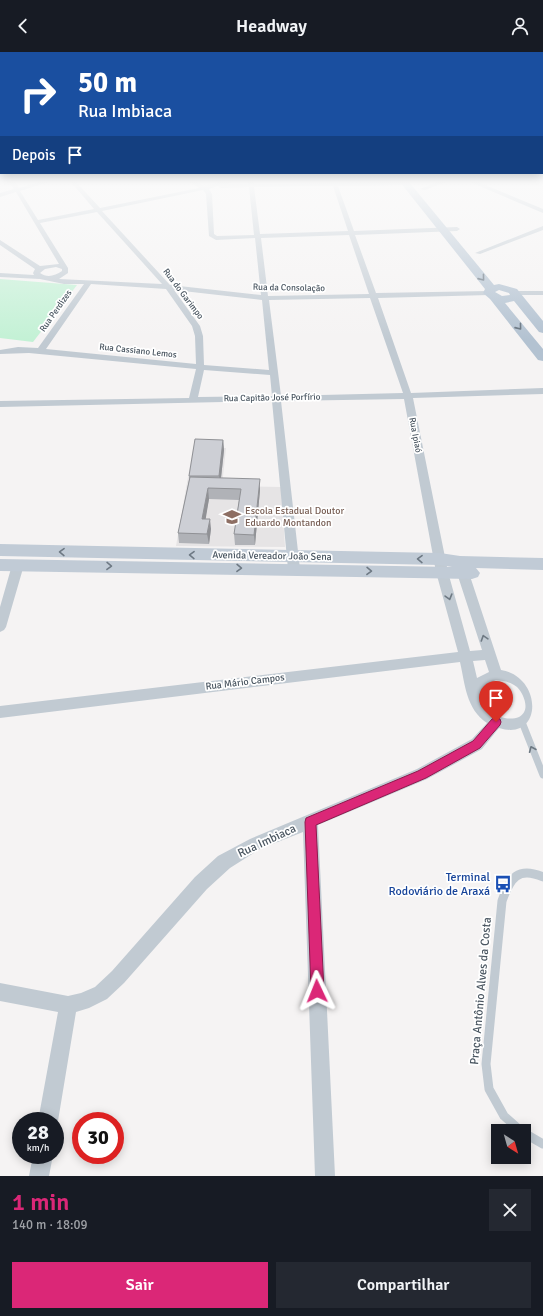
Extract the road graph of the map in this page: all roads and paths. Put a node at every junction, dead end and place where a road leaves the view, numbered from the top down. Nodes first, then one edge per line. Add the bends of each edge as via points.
1 (44, 234) edge
2 (120, 234) edge
3 (211, 234) edge
4 (329, 234) edge
5 (351, 234) edge
6 (446, 234) edge
7 (462, 234) edge
8 (528, 234) edge
9 (256, 236) junction
10 (0, 242) edge
11 (58, 256) junction
12 (480, 256) joint
13 (29, 261) junction
14 (50, 266) junction
15 (39, 269) junction
16 (65, 270) junction
17 (0, 274) edge
18 (496, 276) dead end
19 (40, 277) junction
20 (49, 278) junction
21 (89, 282) junction
22 (168, 287) junction
23 (504, 288) junction
24 (543, 293) edge
25 (492, 294) junction
26 (515, 295) junction
27 (374, 297) junction
28 (264, 298) junction
29 (543, 329) edge
30 (0, 352) edge
31 (40, 352) junction
32 (543, 357) edge
33 (200, 368) junction
34 (274, 373) junction
35 (543, 391) edge
36 (408, 396) junction
37 (277, 398) junction
38 (194, 399) junction
39 (0, 404) edge
40 (0, 550) edge
41 (294, 563) junction
42 (543, 564) edge
43 (0, 565) edge
44 (18, 565) junction
45 (441, 566) junction
46 (461, 567) junction
47 (543, 574) edge
48 (0, 628) edge
49 (490, 655) junction
50 (465, 656) junction
51 (496, 675) junction
52 (474, 694) junction
53 (538, 702) edge
54 (0, 712) edge
55 (496, 722) junction
56 (522, 722) junction
57 (543, 775) edge
58 (310, 822) junction
59 (543, 877) edge
60 (0, 992) edge
61 (68, 1005) junction
62 (50, 1112) edge
63 (513, 1124) edge
64 (531, 1137) edge
65 (543, 1144) edge
66 (41, 1164) edge
67 (39, 1176) edge
68 (325, 1176) edge

1 - 11 street
2 - 22 street, Rua do Garimpo
3 - 9 street via 214,237
4 - 9 street
5 - 27 street, Rua Ipiaó
6 -> 25 main road
7 - 12 main road
8 - 12 street
9 - 28 street
10 - 13 street
11 - 14 street
11 - 16 street
13 - 14 street, Rua da Consolação
13 - 15 street
14 - 15 street
14 - 16 street, Rua da Consolação
15 - 19 street via 36,274
16 - 20 street via 59,276
16 - 21 street, Rua da Consolação via 72,278
17 - 19 street
18 - 23 main road
19 - 20 street, Rua da Consolação
20 - 21 street, Rua da Consolação via 56,281
21 - 22 street, Rua da Consolação
21 - 31 street, Rua Perdizes
22 - 28 street, Rua da Consolação
22 - 33 street, Rua do Garimpo via 196,326 199,336
23 - 25 main road
23 - 26 main road
24 - 26 street
25 - 26 main road via 510,299
25 - 27 street, Rua da Consolação
25 -> 32 main road
26 - 29 main road
27 - 28 street, Rua da Consolação
27 - 36 street, Rua Ipiaó
28 - 34 street
30 - 31 street, Rua Cassiano Lemos
31 - 33 street, Rua Cassiano Lemos
33 - 34 street, Rua Cassiano Lemos
33 - 38 street, Rua do Garimpo
34 - 37 street
35 - 36 street, Rua Capitão José Porfírio
36 - 37 street, Rua Capitão José Porfírio
36 - 45 street, Rua Ipiaó
37 - 38 street, Rua Capitão José Porfírio
37 - 41 street
38 - 39 street, Rua Capitão José Porfírio
41 -> 40 main road, Avenida Vereador João Sena
44 -> 41 main road, Avenida Vereador João Sena
41 - 45 main road, Avenida Vereador João Sena
42 - 46 main road, Avenida Vereador João Sena
43 - 44 main road, Avenida Vereador João Sena
44 - 48 street
45 - 46 main road, Avenida Vereador João Sena
45 -> 50 street, Rua Ipiaó
46 - 47 main road, Avenida Vereador João Sena
49 -> 46 street
49 - 50 street, Rua Mário Campos
49 - 51 street
50 - 52 street, Rua Ipiaó
50 - 54 street, Rua Mário Campos
51 - 52 street via 480,680
51 - 53 street via 505,675 522,684
52 - 55 street, Rua Ipiaó via 480,710
53 - 56 street
55 - 56 street
55 - 58 street, Rua Imbiaca via 477,744 422,774
57 -> 56 lane
58 - 61 street, Rua Imbiaca via 255,844 224,862 175,910 118,977 101,993 83,1002
58 - 68 street
59 - 63 lane, Praça Antônio Alves da Costa via 525,872 515,876 507,886 502,901 486,1064 490,1089 504,1116
60 - 61 street, Rua Imbiaca
61 - 62 street
64 - 65 lane
66 - 67 street

